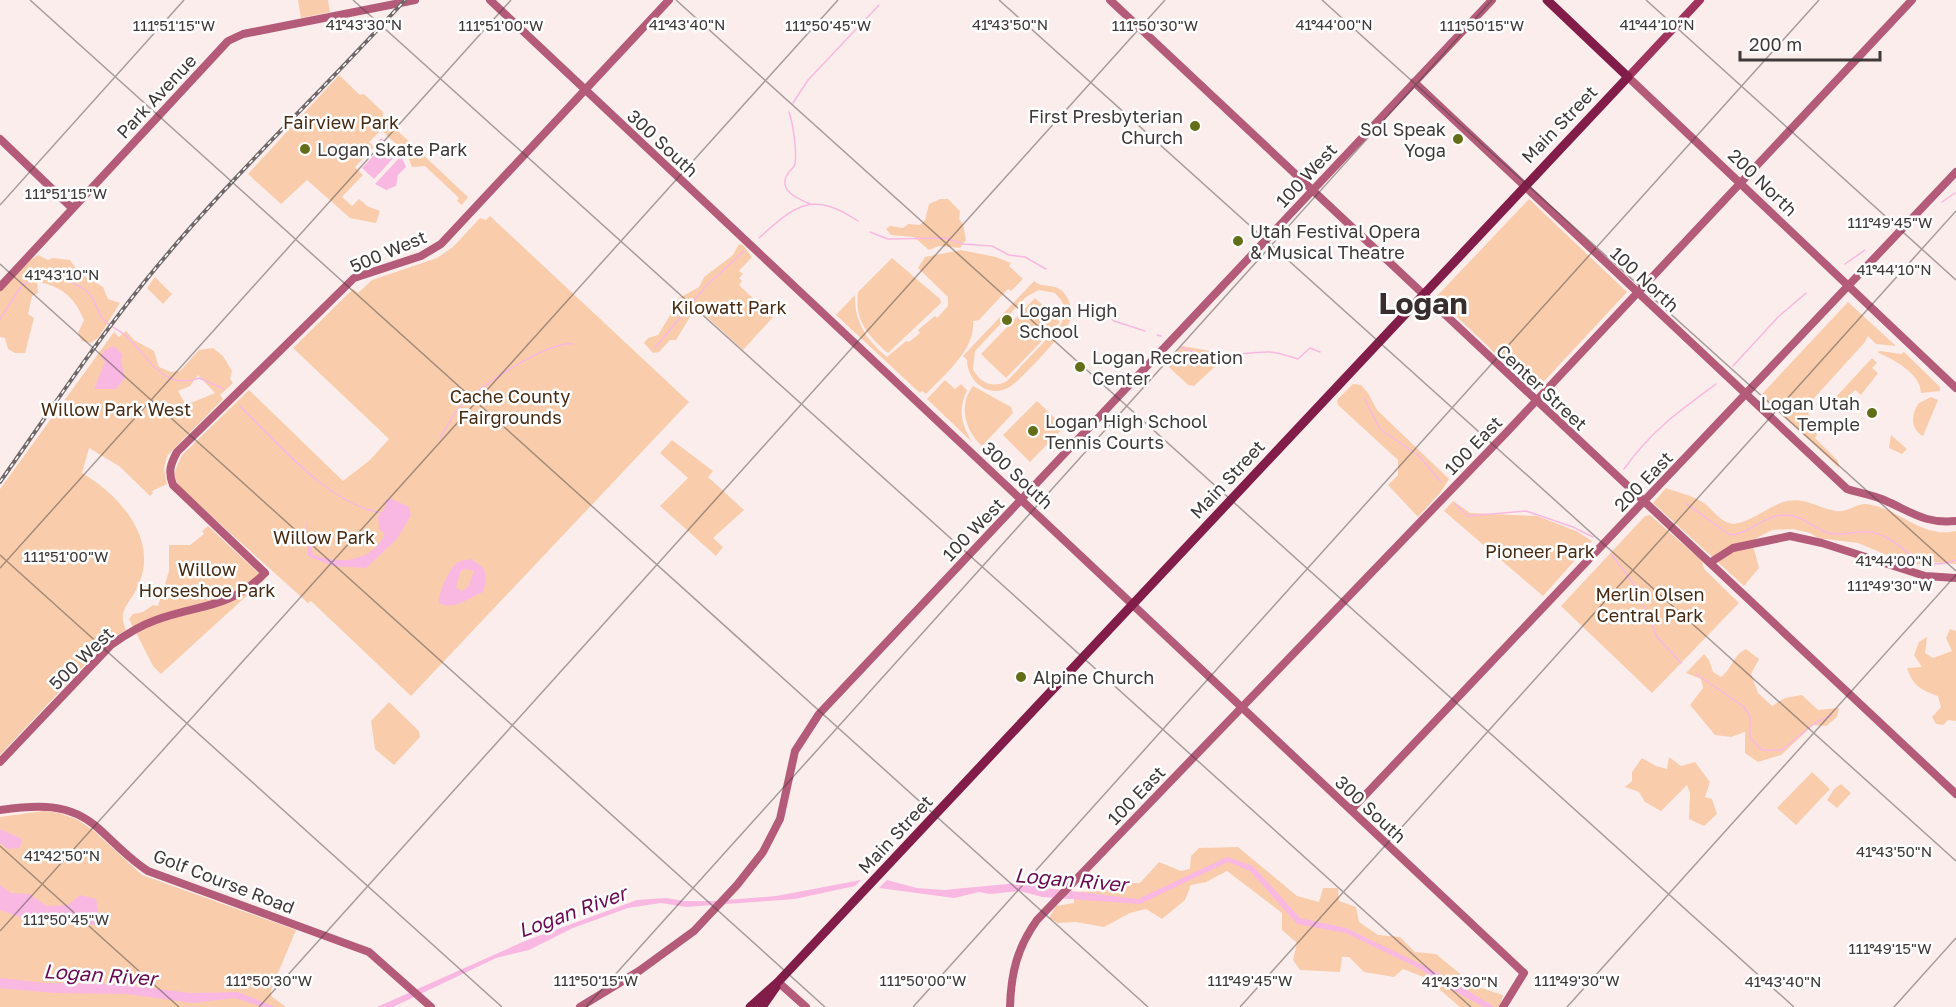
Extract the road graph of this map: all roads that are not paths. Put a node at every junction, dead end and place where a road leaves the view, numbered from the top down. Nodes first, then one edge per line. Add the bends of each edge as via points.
1 (415, 0) edge
2 (490, 0) edge
3 (669, 0) edge
4 (1110, 0) edge
5 (1492, 0) edge
6 (1547, 0) edge
7 (1700, 0) edge
8 (1912, 0) edge
9 (1628, 77) junction
10 (1414, 82) junction
11 (584, 90) junction
12 (0, 139) edge
13 (1956, 172) edge
14 (1739, 183) junction
15 (1523, 187) junction
16 (1312, 191) junction
17 (71, 207) junction
18 (0, 286) edge
19 (1846, 286) junction
20 (1637, 292) junction
21 (1422, 295) junction
22 (1956, 388) edge
23 (1746, 395) junction
24 (1536, 401) junction
25 (1022, 500) junction
26 (1644, 502) junction
27 (1956, 521) edge
28 (1711, 562) junction
29 (1956, 578) edge
30 (1132, 605) junction
31 (1242, 708) junction
32 (0, 762) edge
33 (1956, 794) edge
34 (0, 810) edge
35 (1351, 810) junction
36 (778, 982) junction
37 (431, 1007) edge
38 (580, 1007) edge
39 (750, 1007) edge
40 (762, 1007) edge
41 (806, 1007) edge
42 (1010, 1007) edge
43 (1503, 1007) edge

1 - 17 street, Park Avenue via 243,34 228,41
2 - 11 street, 300 South
3 - 11 street, 500 West
4 - 16 street, Center Street
5 - 10 street, 100 West
6 - 9 highway, 200 North
7 - 9 main road, Main Street
8 - 14 street, 100 East
9 - 14 street, 200 North
9 - 15 highway, Main Street
10 - 15 street, 100 North
10 - 16 street, 100 West
11 - 25 street, 300 South
11 - 32 street, 500 West via 441,244 421,256 354,278 177,453 170,464 172,485 265,573 235,597 158,620 111,645
12 - 17 street
13 - 19 street, 200 East
14 - 19 street, 200 North
14 - 20 street, 100 East
15 - 20 street, 100 North
15 - 21 highway, Main Street
16 - 21 street, Center Street
16 - 25 street, 100 West
17 - 18 street, Park Avenue
19 - 22 street, 200 North
19 - 23 street, 200 East
20 - 23 street, 100 North
20 - 24 street, 100 East
21 - 24 street, Center Street
21 - 30 highway, Main Street
23 - 26 street, 200 East
23 - 27 street, 100 North via 1847,489 1881,499 1922,519 1938,523
24 - 26 street, Center Street
24 - 31 street, 100 East
25 - 30 street, 300 South
25 - 38 street, 100 West via 810,725 790,765 780,819 763,852 737,885 694,931
26 - 28 street, Center Street
26 - 35 street, 200 East
28 - 29 street via 1733,548 1790,536 1925,576
28 - 33 street, Center Street
30 - 31 street, 300 South
30 - 36 highway, Main Street
31 - 35 street, 300 South
31 - 42 street, 100 East via 1032,926 1012,968
34 - 37 street, Golf Course Road via 33,806 69,810 96,826 148,871 353,945 380,960
35 - 43 street, 300 South via 1524,973
36 - 39 highway, Main Street
36 - 40 highway, Main Street
36 - 41 street

